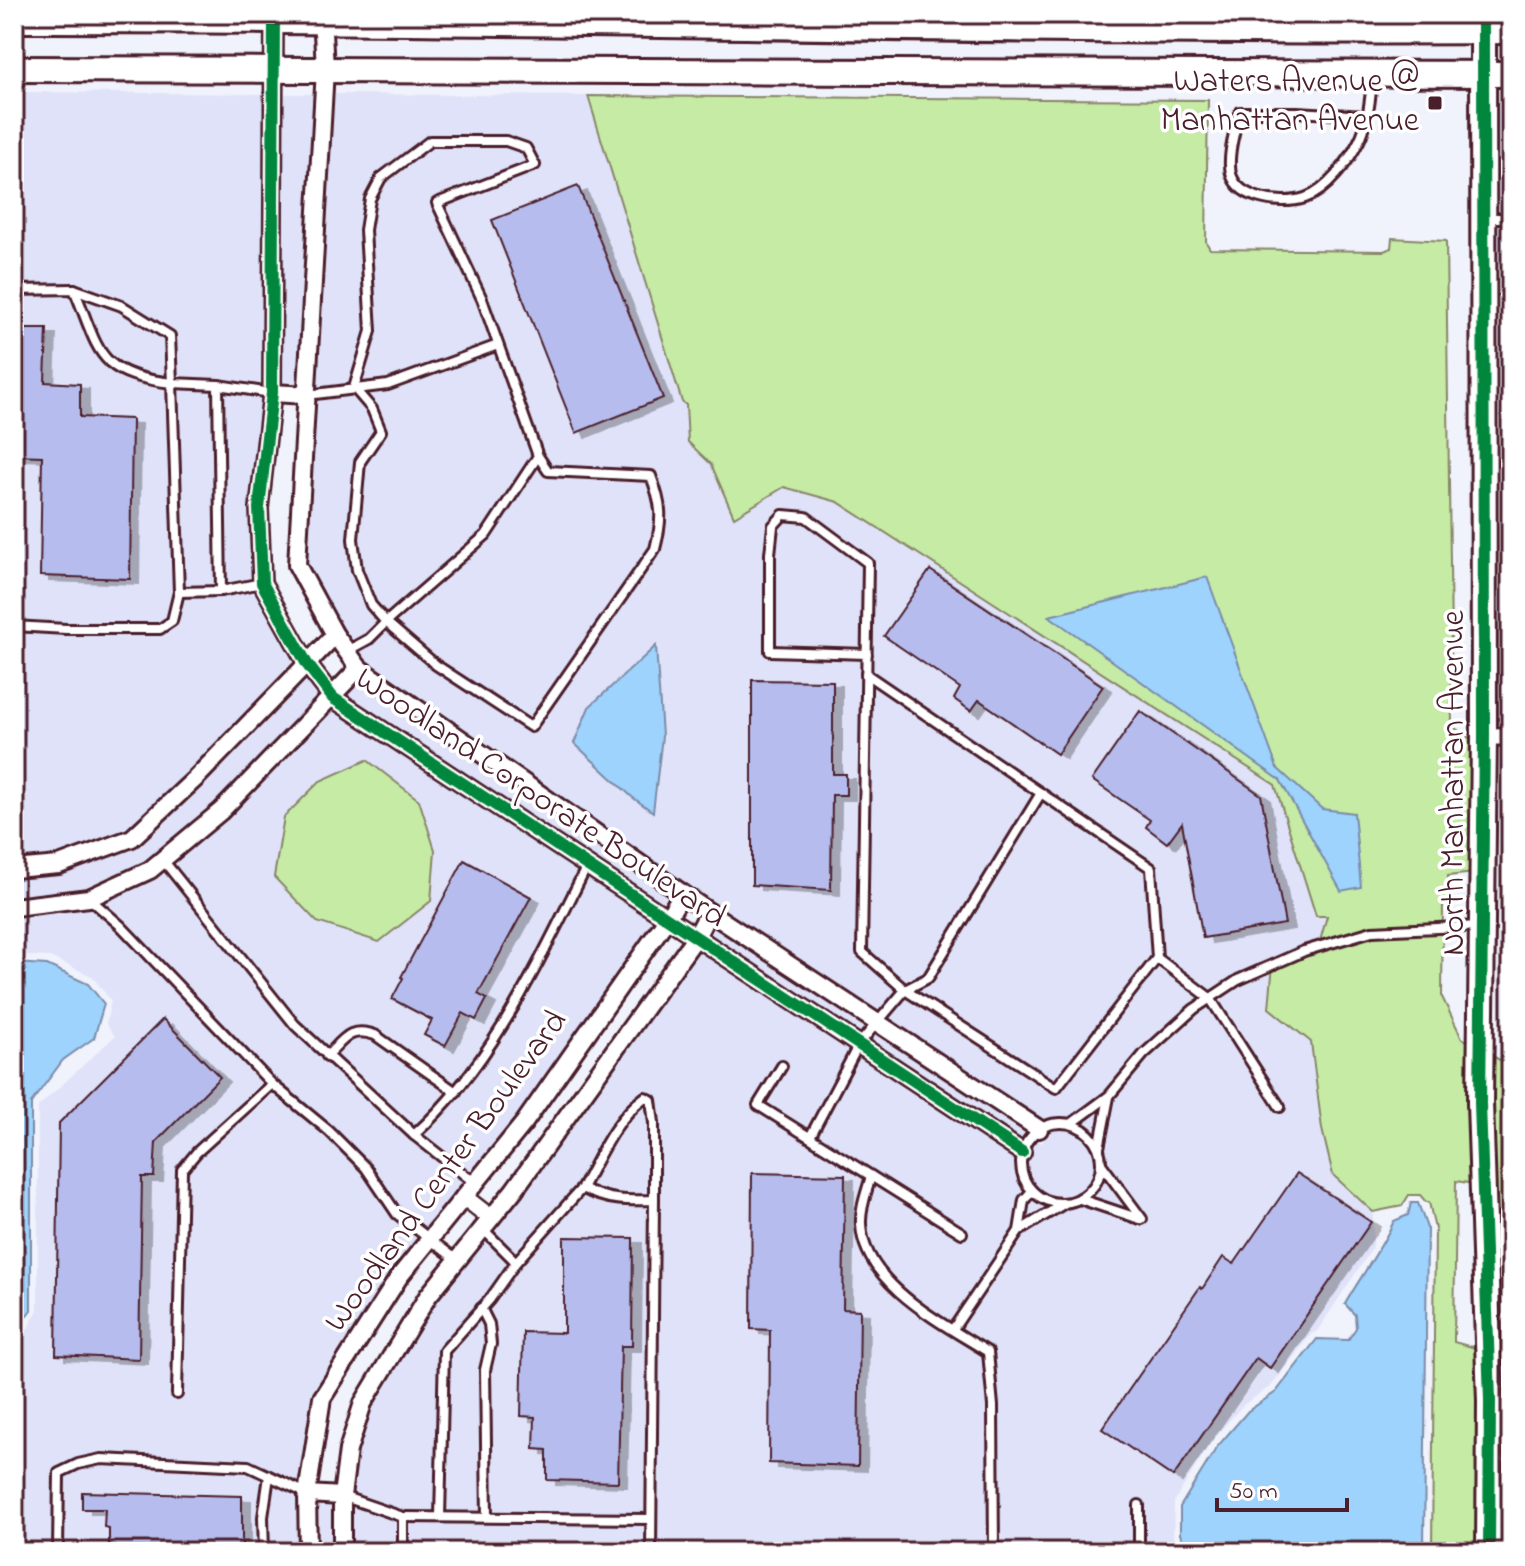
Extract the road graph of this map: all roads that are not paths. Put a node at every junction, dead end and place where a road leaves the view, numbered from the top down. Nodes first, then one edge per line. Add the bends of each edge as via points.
1 (274, 17) edge
2 (323, 17) edge
3 (14, 20) edge
4 (1483, 22) edge
5 (1511, 31) edge
6 (14, 69) edge
7 (273, 69) junction
8 (325, 69) junction
9 (1482, 73) junction
10 (1373, 74) junction
11 (1511, 74) edge
12 (1366, 116) junction
13 (1485, 218) junction
14 (1511, 218) edge
15 (74, 289) junction
16 (14, 290) edge
17 (498, 345) junction
18 (172, 383) junction
19 (218, 385) junction
20 (354, 388) junction
21 (272, 393) junction
22 (307, 395) junction
23 (538, 456) junction
24 (262, 583) junction
25 (221, 591) junction
26 (179, 592) junction
27 (386, 622) junction
28 (14, 626) edge
29 (335, 635) junction
30 (347, 651) junction
31 (867, 654) junction
32 (307, 664) junction
33 (359, 668) junction
34 (866, 674) junction
35 (333, 698) junction
36 (1484, 736) junction
37 (1511, 737) edge
38 (1041, 793) junction
39 (162, 859) junction
40 (587, 866) junction
41 (14, 869) edge
42 (682, 894) junction
43 (89, 898) junction
44 (14, 907) edge
45 (709, 912) junction
46 (667, 919) junction
47 (1482, 926) junction
48 (696, 937) junction
49 (1157, 958) junction
50 (905, 990) junction
51 (1210, 998) junction
52 (878, 1024) junction
53 (859, 1044) junction
54 (327, 1056) junction
55 (782, 1066) dead end
56 (272, 1084) junction
57 (456, 1092) junction
58 (1109, 1096) junction
59 (1280, 1107) dead end
60 (1071, 1124) junction
61 (1039, 1129) junction
62 (414, 1135) junction
63 (810, 1137) junction
64 (1099, 1148) junction
65 (1022, 1152) junction
66 (1102, 1165) junction
67 (871, 1176) junction
68 (475, 1183) junction
69 (582, 1188) junction
70 (1032, 1191) junction
71 (464, 1197) junction
72 (1080, 1199) junction
73 (654, 1200) junction
74 (1065, 1203) junction
75 (487, 1223) junction
76 (1019, 1231) junction
77 (962, 1233) dead end
78 (430, 1240) junction
79 (457, 1260) junction
80 (516, 1262) junction
81 (481, 1308) junction
82 (953, 1329) junction
83 (177, 1394) dead end
84 (269, 1476) junction
85 (307, 1494) junction
86 (342, 1496) junction
87 (1139, 1505) dead end
88 (403, 1517) junction
89 (440, 1517) junction
90 (487, 1517) junction
91 (651, 1519) junction
92 (58, 1552) edge
93 (264, 1552) edge
94 (308, 1552) edge
95 (342, 1552) edge
96 (403, 1552) edge
97 (651, 1552) edge
98 (994, 1552) edge
99 (1139, 1552) edge
100 (1489, 1552) edge

1 - 2 main road
1 - 3 main road
1 - 7 street, Woodland Corporate Boulevard
2 - 4 main road via 989,29
2 - 8 street, Woodland Corporate Boulevard
4 - 5 main road
4 - 9 main road, North Manhattan Avenue
6 - 7 main road
7 - 8 main road
7 - 21 street, Woodland Corporate Boulevard
8 - 10 main road
8 - 22 street, Woodland Corporate Boulevard
9 - 10 main road
9 - 11 main road
9 - 13 main road, North Manhattan Avenue
10 - 12 lane
12 - 12 lane via 1359,141 1339,169 1322,189 1305,198 1254,197 1236,183 1229,169 1240,112
13 - 14 lane
13 - 36 main road, North Manhattan Avenue
15 - 16 lane
15 - 18 lane via 104,358 120,371
15 - 18 lane via 122,306 170,336
17 - 20 lane via 388,385
17 - 20 lane via 437,203 535,165 526,148 506,141 430,141 381,178 370,199 365,230 371,331
17 - 23 lane
18 - 19 lane
18 - 26 lane
19 - 21 lane
19 - 25 lane
20 - 22 lane
20 - 27 lane via 372,409 381,431 360,462 353,539 361,580 371,605
21 - 22 street
21 - 24 street, Woodland Corporate Boulevard via 259,508
22 - 29 street, Woodland Corporate Boulevard via 297,565
23 - 27 lane via 486,535
23 - 27 lane via 548,471 651,476 662,505 655,549 531,727 436,665
24 - 25 lane
24 - 32 street, Woodland Corporate Boulevard
25 - 26 lane
26 - 28 lane via 172,621 160,629
27 - 30 lane
29 - 30 street, Woodland Corporate Boulevard
29 - 32 street
30 - 33 street, Woodland Corporate Boulevard
31 - 31 lane via 868,563 806,517 783,515 773,526 770,554 770,651
31 - 34 lane
32 - 35 street, Woodland Corporate Boulevard
32 - 41 street via 132,838 59,865
33 - 35 street
33 - 42 street, Woodland Corporate Boulevard
34 - 38 lane
34 - 50 lane via 862,952
35 - 39 street via 221,811
35 - 40 street, Woodland Corporate Boulevard
36 - 37 street
36 - 47 main road, North Manhattan Avenue
38 - 49 lane via 1151,868
38 - 50 lane via 928,978
39 - 43 street via 150,870
39 - 54 lane via 295,1025
40 - 46 street, Woodland Corporate Boulevard
40 - 57 lane via 521,997
42 - 45 street, Woodland Corporate Boulevard
42 - 46 street, Woodland Center Boulevard
43 - 44 street
43 - 56 lane
45 - 48 street, Woodland Center Boulevard
45 - 52 street, Woodland Corporate Boulevard
46 - 48 street, Woodland Corporate Boulevard
46 - 68 street, Woodland Center Boulevard via 524,1123
47 - 51 lane via 1372,931 1304,951
47 - 100 main road, North Manhattan Avenue
48 - 53 street, Woodland Corporate Boulevard
48 - 75 street, Woodland Center Boulevard
49 - 50 lane via 1056,1088
49 - 51 lane
50 - 52 lane
51 - 58 lane via 1144,1054
51 - 59 lane
52 - 53 lane
52 - 61 street, Woodland Corporate Boulevard
53 - 63 lane
53 - 65 street, Woodland Corporate Boulevard
54 - 57 lane via 352,1032 362,1030
54 - 62 lane
55 - 63 lane via 758,1105
56 - 78 lane via 329,1131 366,1168 397,1214
56 - 83 lane via 182,1170
57 - 62 lane
58 - 60 lane
58 - 64 lane
60 - 61 lane
60 - 64 lane via 1093,1137
61 - 65 lane
62 - 68 lane
63 - 67 lane
64 - 66 lane
65 - 70 lane via 1024,1180
66 - 72 lane via 1099,1178
66 - 72 lane via 1142,1219
67 - 77 lane
67 - 82 lane via 861,1226 871,1261 886,1280
68 - 71 street, Woodland Center Boulevard
69 - 73 lane via 617,1200
69 - 73 lane via 618,1124 645,1097 651,1100 654,1123
69 - 80 lane
70 - 74 lane
70 - 76 lane via 1024,1200
71 - 75 street
71 - 78 street, Woodland Center Boulevard
72 - 74 lane
73 - 91 lane
74 - 76 lane
75 - 79 street, Woodland Center Boulevard
75 - 80 lane
76 - 82 lane
78 - 79 lane
78 - 85 street, Woodland Center Boulevard via 399,1277 322,1398
79 - 86 street, Woodland Center Boulevard via 428,1296 363,1403 348,1450
80 - 81 lane
81 - 89 lane via 444,1351
81 - 90 lane via 491,1344 485,1370
82 - 98 lane via 988,1352
84 - 85 lane
84 - 92 lane via 248,1466 101,1459 78,1464 59,1473
84 - 93 lane
85 - 86 street
85 - 94 street, Woodland Center Boulevard
86 - 88 lane
86 - 95 street, Woodland Center Boulevard
87 - 99 lane
88 - 89 lane
88 - 96 lane
89 - 90 lane
90 - 91 lane
91 - 97 lane

